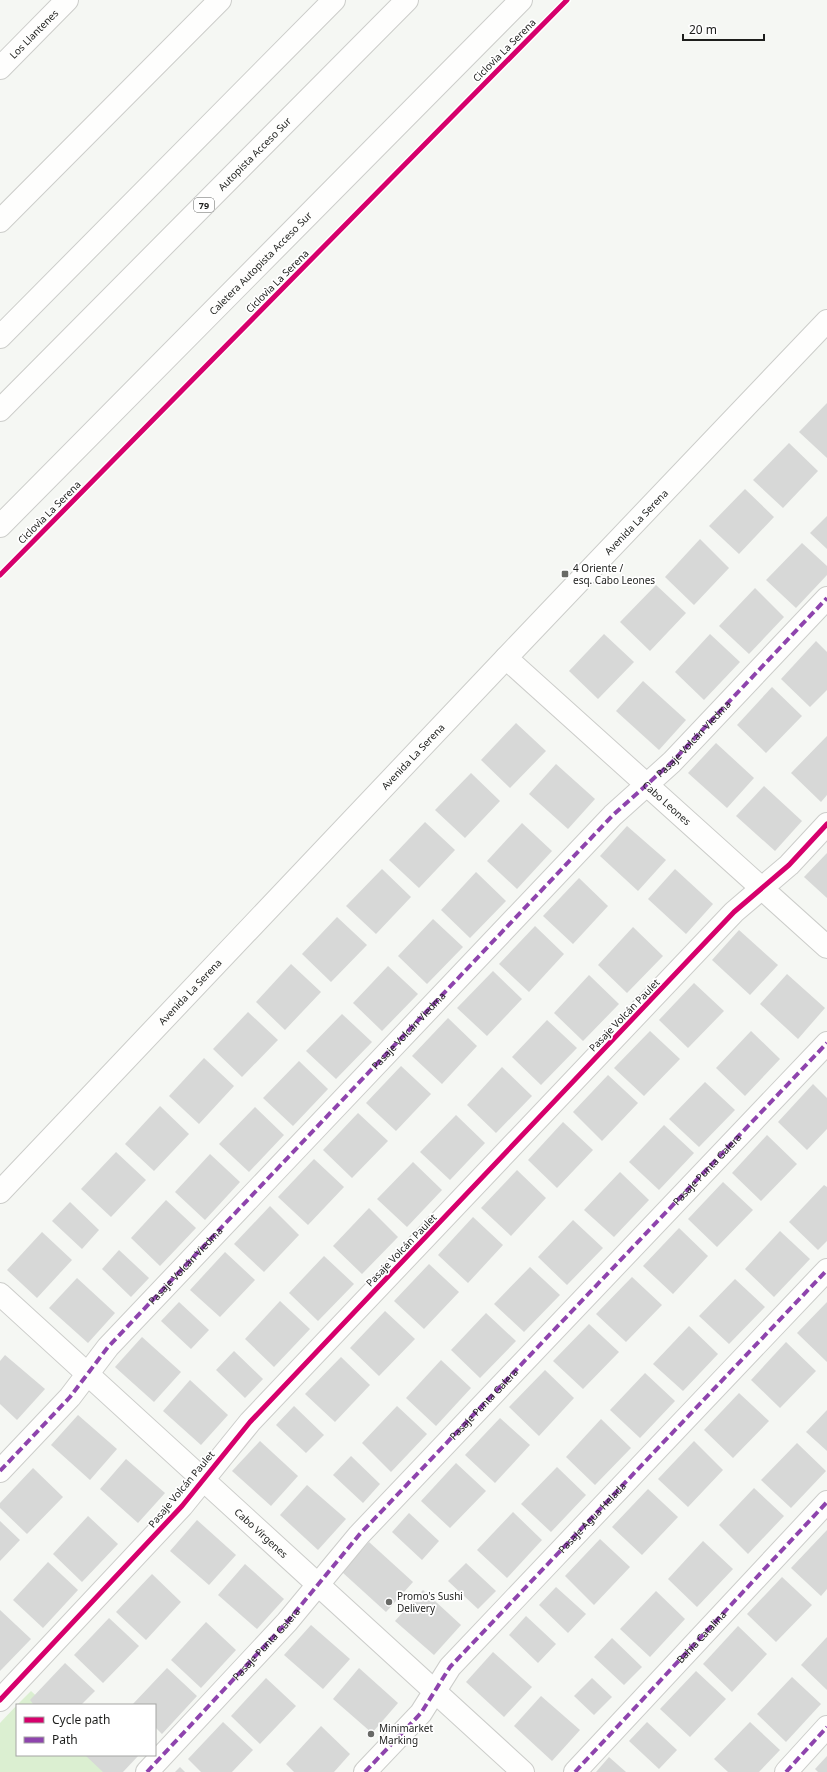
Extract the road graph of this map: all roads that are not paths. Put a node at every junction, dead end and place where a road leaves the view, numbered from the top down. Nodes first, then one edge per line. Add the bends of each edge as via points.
1 (67, 0) edge
2 (220, 0) edge
3 (334, 0) edge
4 (407, 0) edge
5 (521, 0) edge
6 (0, 68) edge
7 (0, 222) edge
8 (827, 321) edge
9 (0, 337) edge
10 (0, 410) edge
11 (0, 526) edge
12 (827, 598) edge
13 (506, 658) junction
14 (647, 785) junction
15 (827, 824) edge
16 (762, 888) junction
17 (827, 947) edge
18 (827, 1043) edge
19 (0, 1192) edge
20 (827, 1270) edge
21 (0, 1294) edge
22 (87, 1374) junction
23 (0, 1471) edge
24 (203, 1479) junction
25 (827, 1502) edge
26 (318, 1584) junction
27 (434, 1691) junction
28 (0, 1700) edge
29 (827, 1727) edge
30 (147, 1772) edge
31 (365, 1772) edge
32 (523, 1772) edge
33 (575, 1772) edge
34 (786, 1772) edge

1 - 6 main road, Los Llantenes
2 - 7 main road
3 - 9 main road
4 - 10 main road, Autopista Acceso Sur / 79
5 - 11 main road, Caletera Autopista Acceso Sur
8 - 13 main road, Avenida La Serena
12 - 14 main road, Pasaje Volcán Viedma via 672,762
13 - 14 main road, Cabo Leones
13 - 19 main road, Avenida La Serena
14 - 16 main road, Cabo Leones
14 - 22 main road, Pasaje Volcán Viedma via 619,810 119,1335
15 - 16 main road, Pasaje Volcán Paulet via 789,865
16 - 17 main road, Cabo Leones
16 - 24 main road, Pasaje Volcán Paulet via 734,912 250,1422
18 - 26 main road, Pasaje Punta Galera via 359,1535
20 - 27 main road, Pasaje Agua Helada via 450,1667
21 - 22 main road, Cabo Vírgenes
22 - 23 main road, Pasaje Volcán Viedma via 70,1397
22 - 24 main road, Cabo Vírgenes
24 - 26 main road, Cabo Vírgenes
24 - 28 main road, Pasaje Volcán Paulet via 176,1512
25 - 33 main road, Bahía Catalina
26 - 27 main road, Cabo Vírgenes
26 - 30 main road, Pasaje Punta Galera via 287,1622
27 - 31 main road, Pasaje Agua Helada via 421,1712
27 - 32 main road, Cabo Vírgenes
29 - 34 main road

